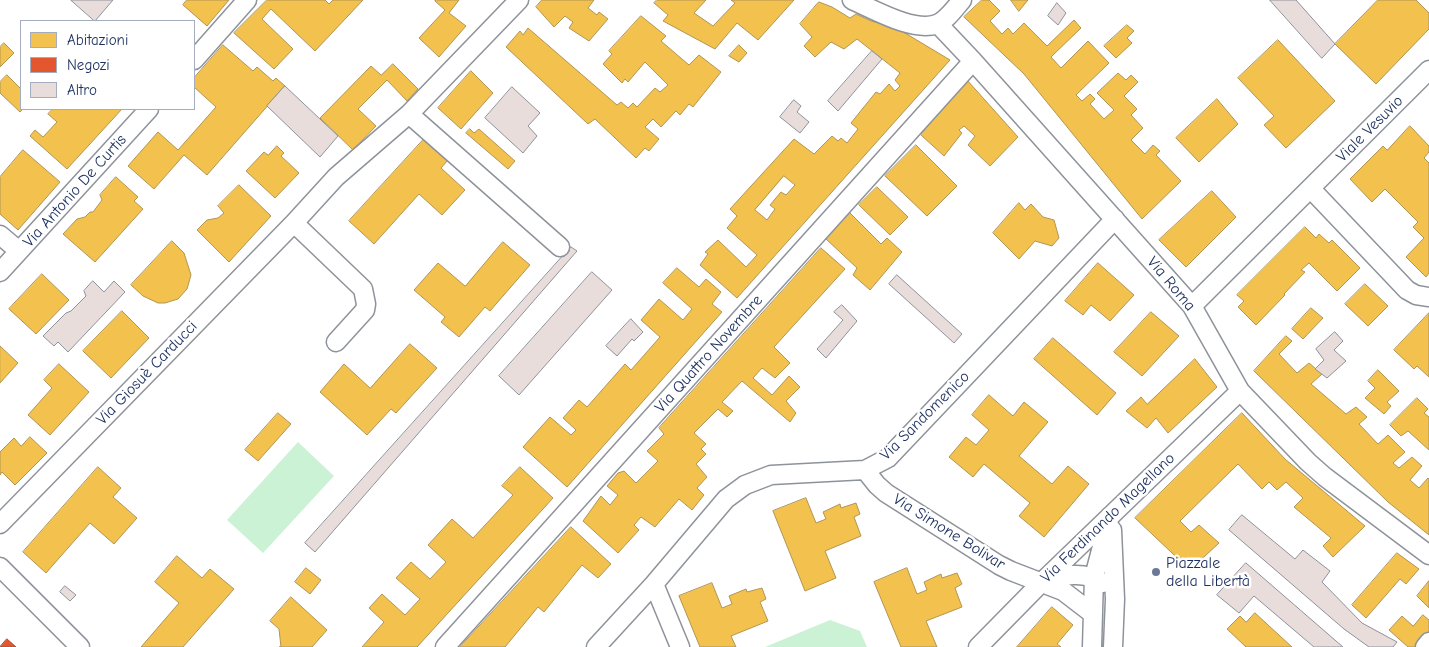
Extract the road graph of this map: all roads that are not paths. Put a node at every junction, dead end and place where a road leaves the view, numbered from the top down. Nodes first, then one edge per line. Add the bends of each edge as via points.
1 (247, 0) edge
2 (519, 0) edge
3 (852, 0) edge
4 (962, 0) edge
5 (938, 24) junction
6 (195, 59) edge
7 (973, 61) junction
8 (1429, 70) edge
9 (148, 110) edge
10 (409, 114) junction
11 (1311, 189) junction
12 (1115, 219) junction
13 (294, 223) junction
14 (0, 235) edge
15 (560, 247) dead end
16 (19, 251) junction
17 (0, 272) edge
18 (1429, 297) edge
19 (1192, 306) junction
20 (336, 342) dead end
21 (1240, 391) junction
22 (865, 470) junction
23 (1111, 515) junction
24 (0, 524) edge
25 (1429, 555) edge
26 (0, 567) edge
27 (1094, 577) junction
28 (1042, 582) junction
29 (654, 584) junction
30 (1116, 599) junction
31 (1093, 614) junction
32 (1429, 642) edge
33 (80, 647) edge
34 (445, 647) edge
35 (596, 647) edge
36 (680, 647) edge
37 (978, 647) edge
38 (1092, 647) edge
39 (1113, 647) edge
40 (1425, 647) edge

1 - 6 street
2 - 10 street, Via Giosuè Carducci
3 - 5 street via 912,26
4 - 5 street
5 - 7 street, Via Roma
7 - 12 street, Via Roma
7 - 34 street, Via Quattro Novembre
8 - 11 street, Viale Vesuvio
9 - 16 street, Via Antonio De Curtis
10 - 13 street, Via Giosuè Carducci via 336,177
10 - 15 street
11 - 18 street via 1407,290
11 - 19 street, Viale Vesuvio
12 - 19 street, Via Roma
12 - 22 street, Via Sandomenico via 897,449 888,458
13 - 20 street via 363,289 365,310
13 - 24 street, Via Giosuè Carducci
14 - 16 street
16 - 17 street, Via Antonio De Curtis
19 - 21 street, Via Roma
21 - 23 street, Via Ferdinando Magellano
21 - 25 street, Via Roma via 1325,477
22 - 28 street, Via Simone Bolivar via 886,493 991,560
22 - 29 street, Via Sandomenico via 771,475 745,484 726,499
23 - 27 street
23 - 28 street, Via Ferdinando Magellano
23 - 30 street
26 - 33 street
27 - 28 street via 1069,575
27 - 30 street
27 - 31 street
28 - 31 street, Via Simone Bolivar via 1063,591
28 - 37 street, Via Ferdinando Magellano
29 - 35 street, Via Sandomenico
29 - 36 street
30 - 39 street
31 - 38 street
32 - 40 street

